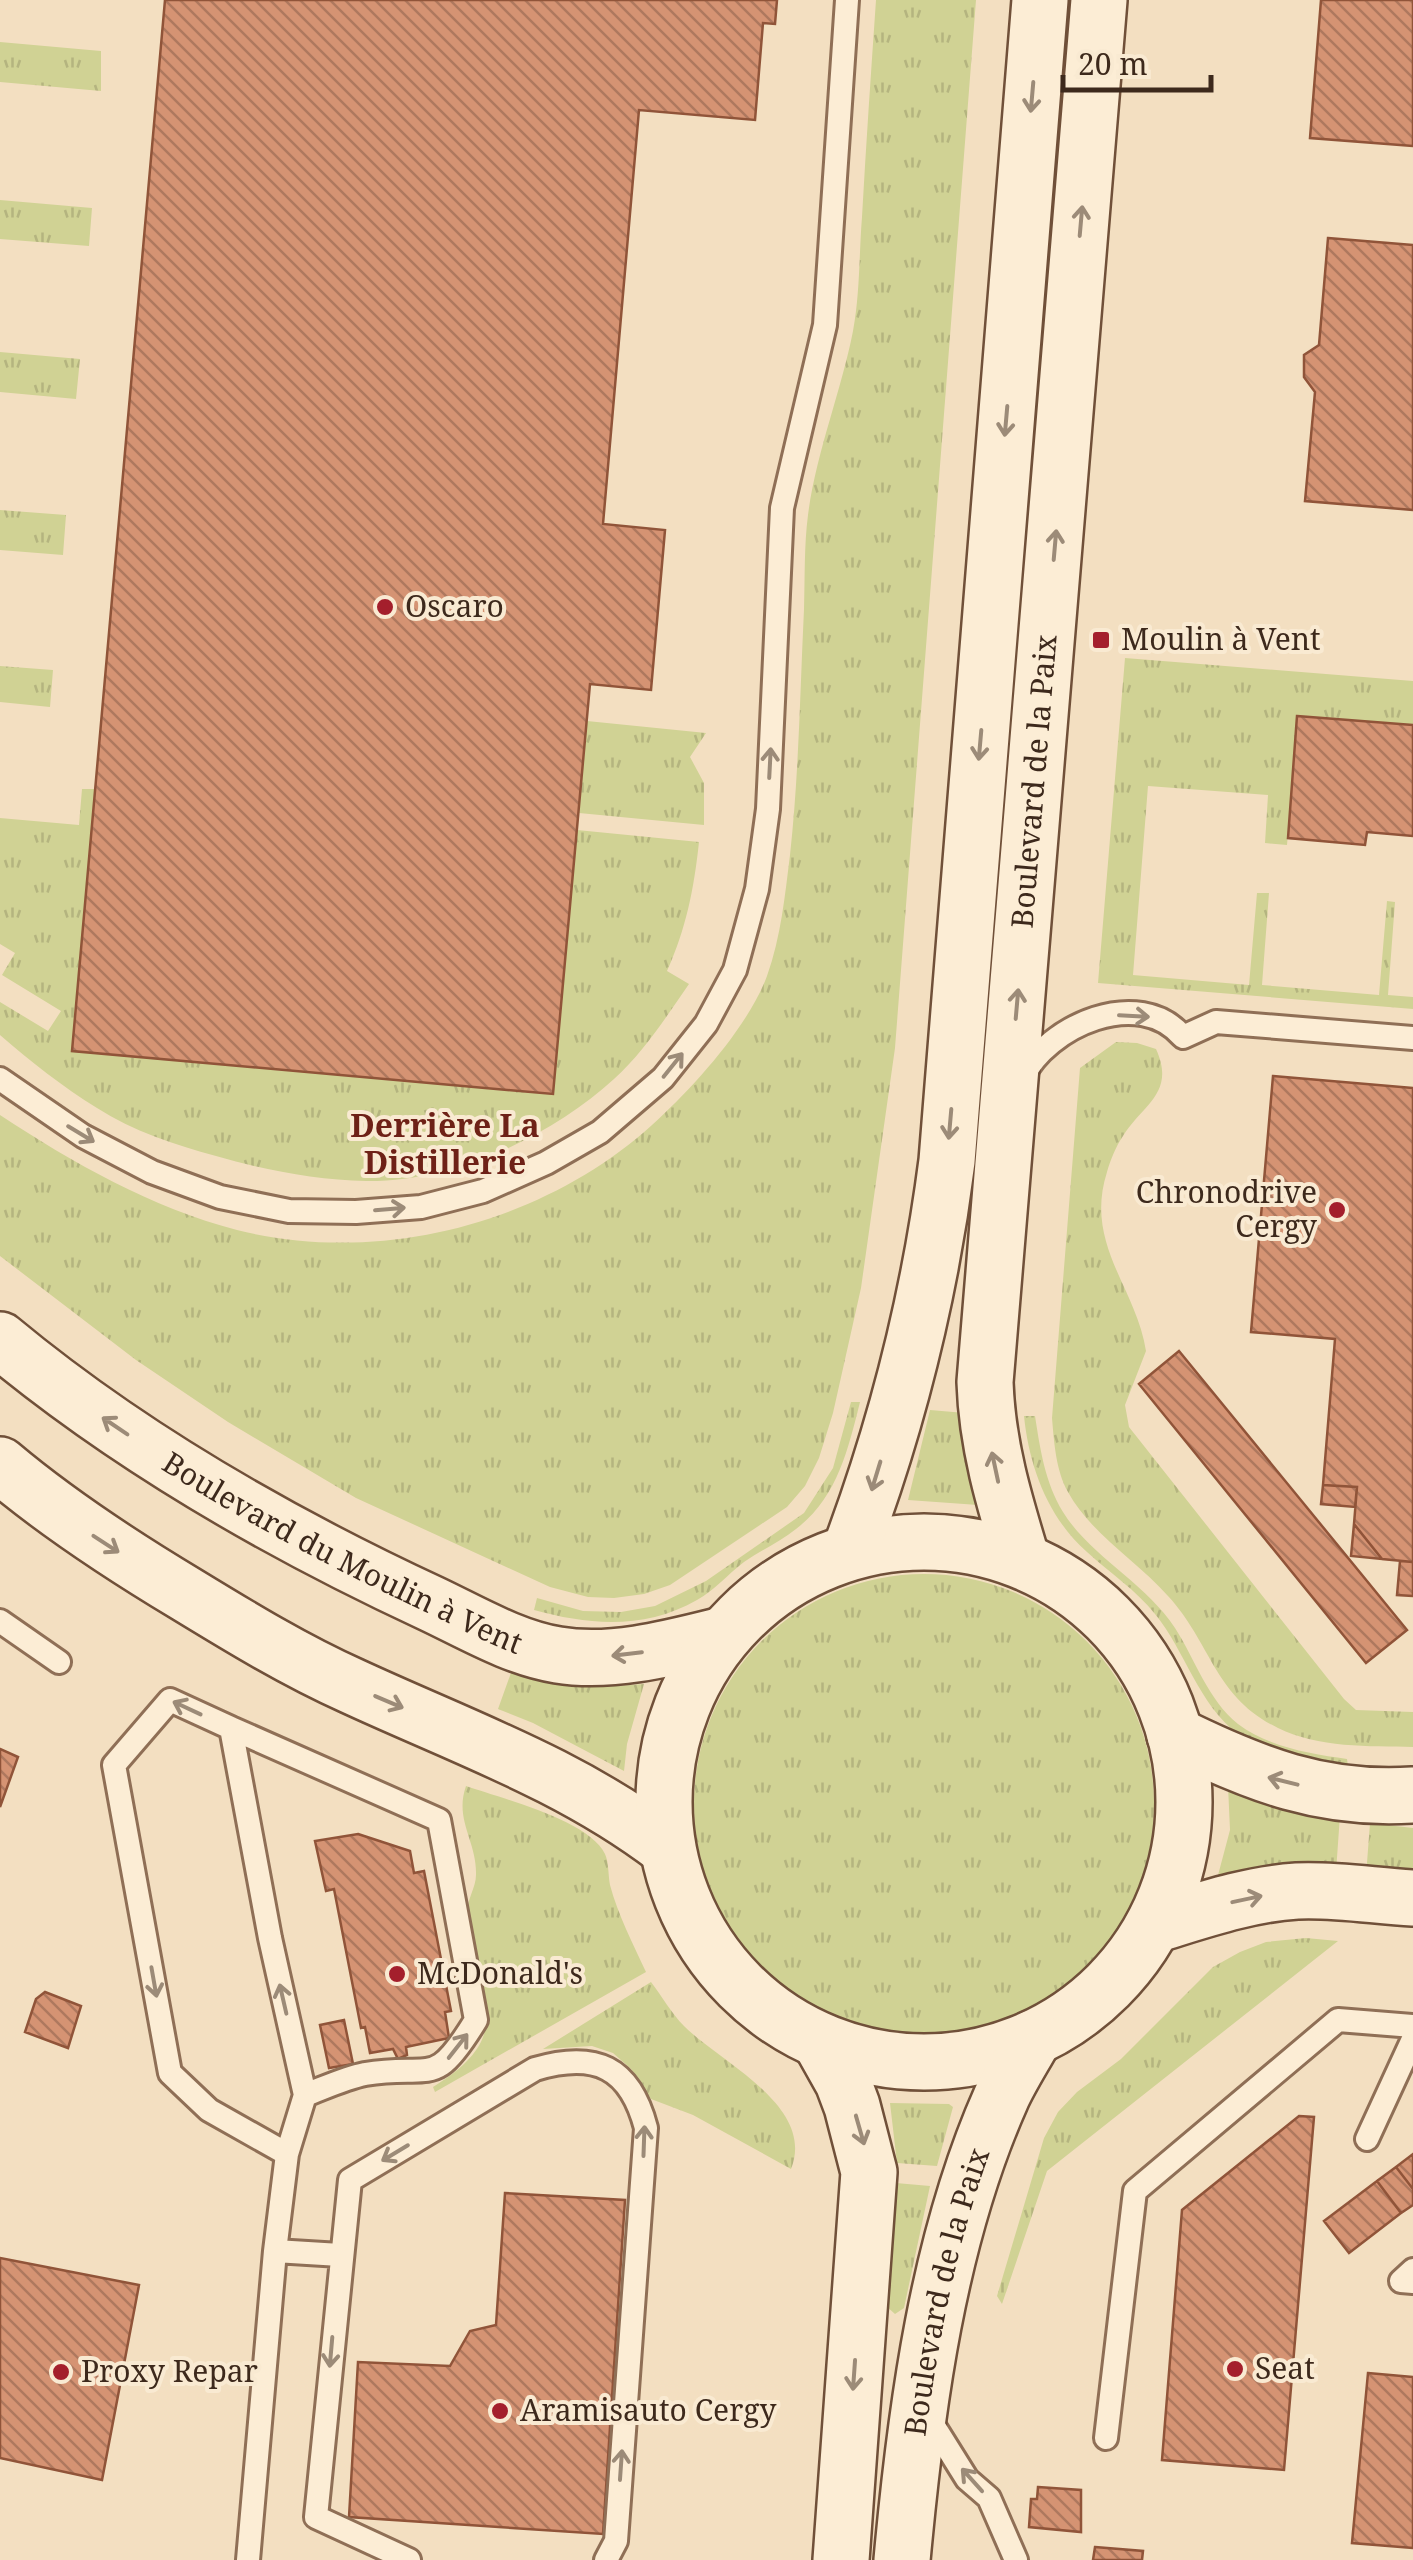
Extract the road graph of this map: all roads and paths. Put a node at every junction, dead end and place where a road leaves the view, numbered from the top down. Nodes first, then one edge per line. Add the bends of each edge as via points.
1 (847, 0) edge
2 (1040, 0) edge
3 (1099, 0) edge
4 (1413, 1038) edge
5 (0, 1080) edge
6 (1009, 1106) junction
7 (0, 1340) edge
8 (0, 1465) edge
9 (850, 1552) junction
10 (1022, 1560) junction
11 (0, 1622) edge
12 (723, 1635) junction
13 (59, 1662) dead end
14 (232, 1728) junction
15 (1176, 1736) junction
16 (1413, 1795) edge
17 (668, 1848) junction
18 (1413, 1898) edge
19 (1154, 1925) junction
20 (1413, 2026) edge
21 (1034, 2038) junction
22 (1413, 2039) edge
23 (820, 2041) junction
24 (304, 2094) junction
25 (1368, 2139) dead end
26 (288, 2154) junction
27 (274, 2250) junction
28 (340, 2255) junction
29 (1413, 2270) edge
30 (1413, 2282) edge
31 (920, 2404) junction
32 (1106, 2438) dead end
33 (248, 2560) edge
34 (409, 2560) edge
35 (606, 2560) edge
36 (841, 2560) edge
37 (902, 2560) edge
38 (1016, 2560) edge

5 -> 1 lane via 83,1136 220,1197 290,1210 421,1207 483,1191 600,1132 663,1078 706,1024 734,970 768,809 782,508 824,325
2 -> 9 main road, Boulevard de la Paix via 947,1161 919,1320
6 -> 3 main road, Boulevard de la Paix
6 -> 4 lane via 1029,1065 1091,1018 1140,1014 1173,1025 1183,1037 1216,1022
10 -> 6 main road, Boulevard de la Paix via 997,1478 986,1401
12 -> 7 main road, Boulevard du Moulin à Vent via 611,1656 562,1656 512,1641 360,1571 190,1476
8 -> 17 main road via 86,1531 278,1650 562,1779
9 - 10 main road via 899,1542 949,1542
9 - 12 main road via 780,1584
10 - 15 main road via 1091,1602 1128,1640
11 - 13 lane
12 - 17 main road via 692,1682 672,1736 664,1792
24 -> 14 lane
24 -> 14 lane via 366,2074 432,2072 456,2053 476,2020 438,1820
14 -> 26 lane via 170,1700 114,1766 170,2073 209,2110
16 -> 15 main road via 1282,1781
15 - 19 main road via 1182,1832
17 - 23 main road via 692,1921 720,1964 755,2000
19 -> 18 main road via 1287,1892
19 - 21 main road via 1102,1992
20 - 32 lane via 1338,2020 1135,2191
21 - 23 main road via 982,2056 927,2063 873,2058
21 - 31 main road, Boulevard de la Paix via 1002,2094 970,2182
22 - 25 lane
23 -> 36 main road via 844,2082 868,2172
24 - 26 lane
26 - 27 lane
27 - 28 lane
27 - 33 lane
28 -> 34 lane via 316,2517
35 -> 28 lane via 616,2541 646,2128 626,2080 585,2063 536,2069 350,2180
29 - 30 lane via 1401,2280
31 - 37 main road, Boulevard de la Paix
38 -> 31 lane via 989,2498 967,2479

